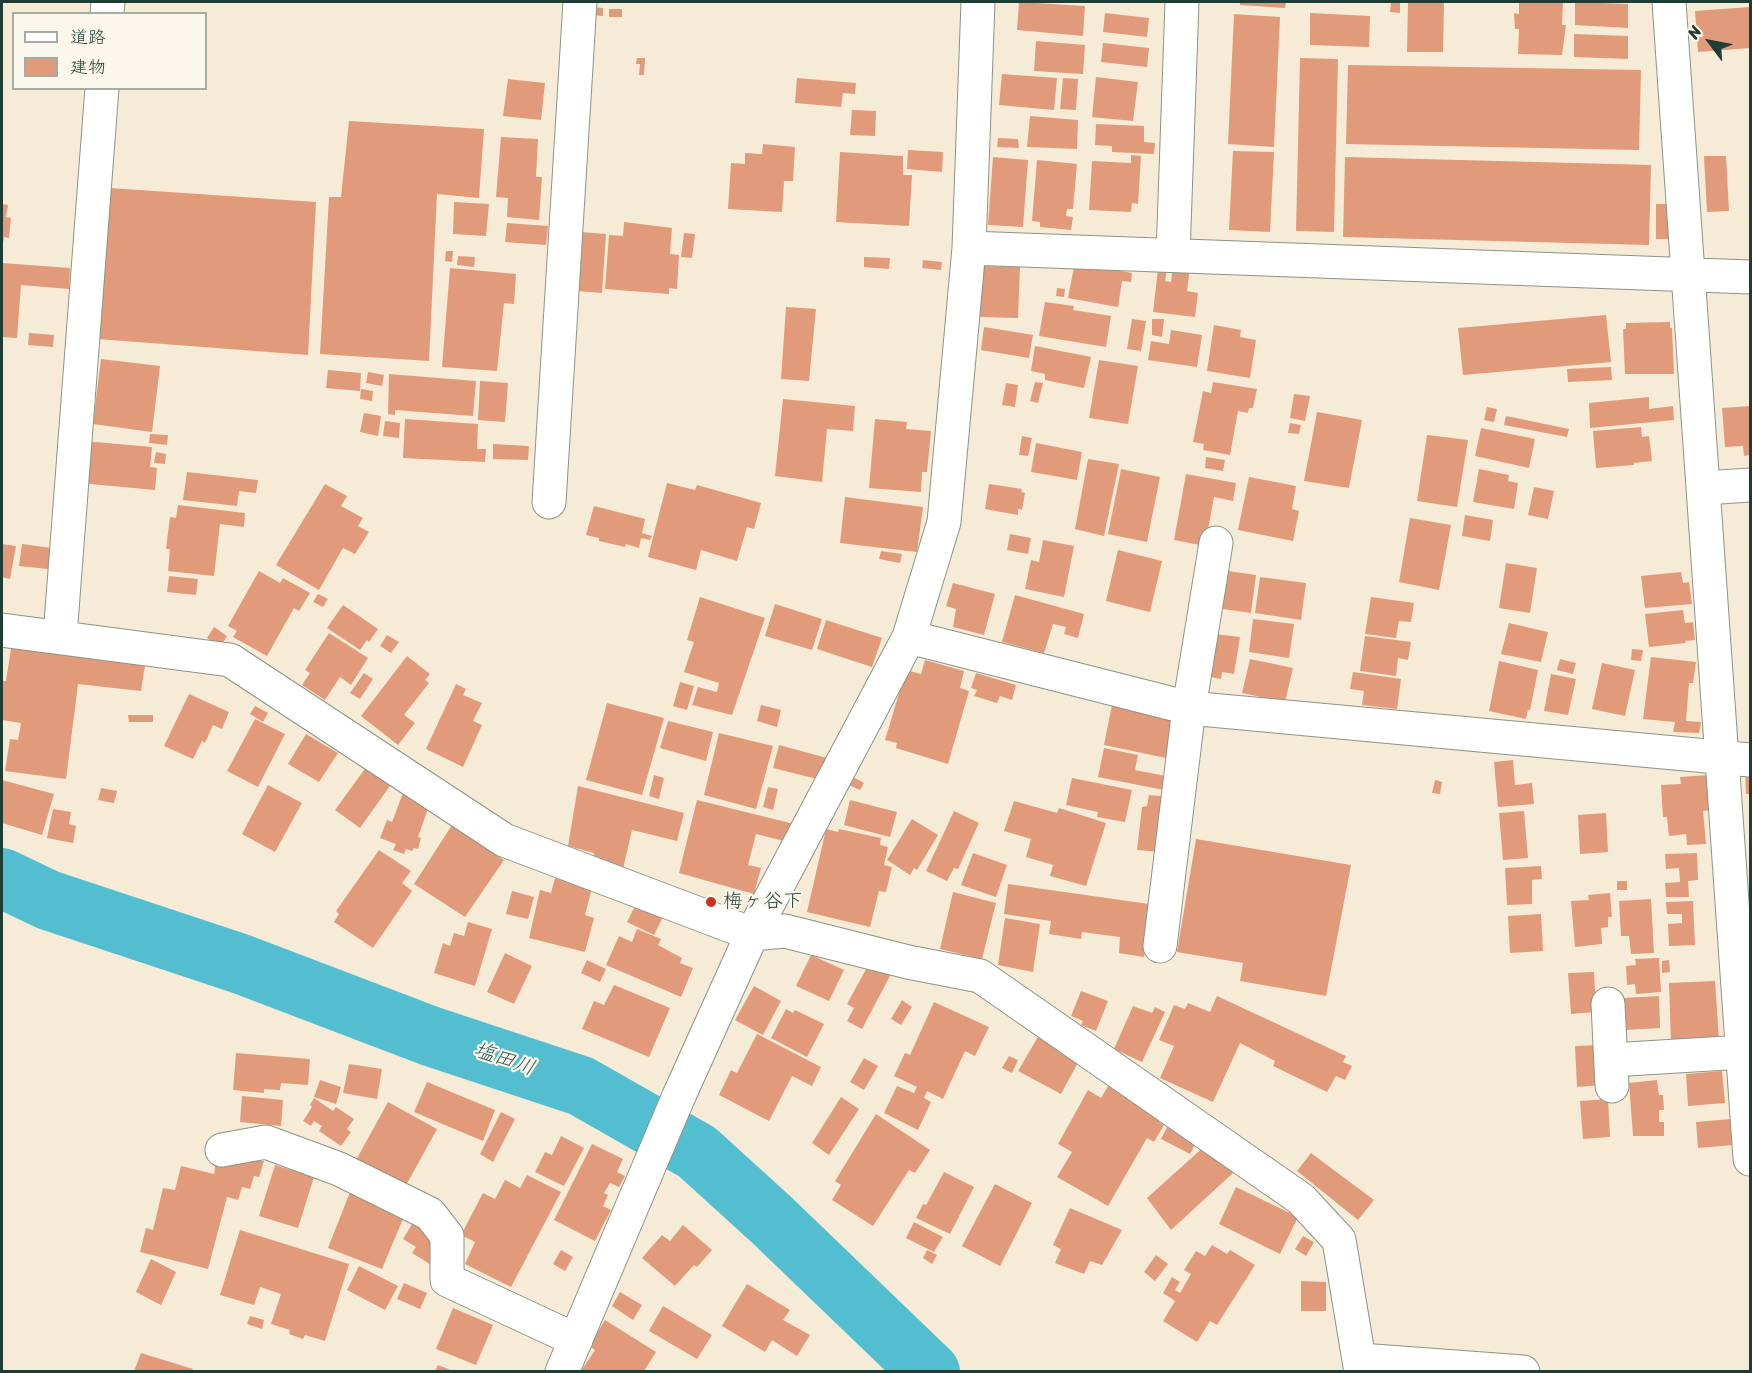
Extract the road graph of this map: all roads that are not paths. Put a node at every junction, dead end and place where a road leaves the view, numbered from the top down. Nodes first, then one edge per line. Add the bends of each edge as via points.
1 (580, 2) edge
2 (978, 2) edge
3 (1182, 2) edge
4 (1670, 2) edge
5 (102, 90) edge
6 (969, 248) junction
7 (1173, 255) junction
8 (1689, 275) junction
9 (1750, 277) edge
10 (1750, 484) edge
11 (1704, 488) junction
12 (549, 502) dead end
13 (1216, 543) dead end
14 (2, 630) edge
15 (60, 636) junction
16 (909, 637) junction
17 (1189, 708) junction
18 (1736, 759) edge
19 (752, 934) junction
20 (1160, 946) dead end
21 (1608, 1004) dead end
22 (1743, 1052) junction
23 (222, 1150) dead end
24 (1750, 1159) edge
25 (576, 1340) junction
26 (1361, 1366) edge
27 (562, 1371) edge
28 (1523, 1371) edge

1 - 12 street
2 - 6 street
3 - 7 street
4 - 8 street
5 - 15 street
6 - 7 street
6 - 16 street via 944,522
7 - 8 street
8 - 9 street
8 - 11 street
10 - 11 street
11 - 18 street
13 - 17 street
14 - 15 street
15 - 19 street via 230,660 504,840
16 - 17 street
16 - 19 street
17 - 18 street
17 - 20 street
18 - 22 street
19 - 25 street
19 - 26 street via 785,932 980,976 1301,1199 1339,1240
21 - 22 street via 1611,1073
22 - 24 street
23 - 25 street via 266,1142 339,1169 430,1214 447,1236 447,1280
25 - 27 street
26 - 28 street

